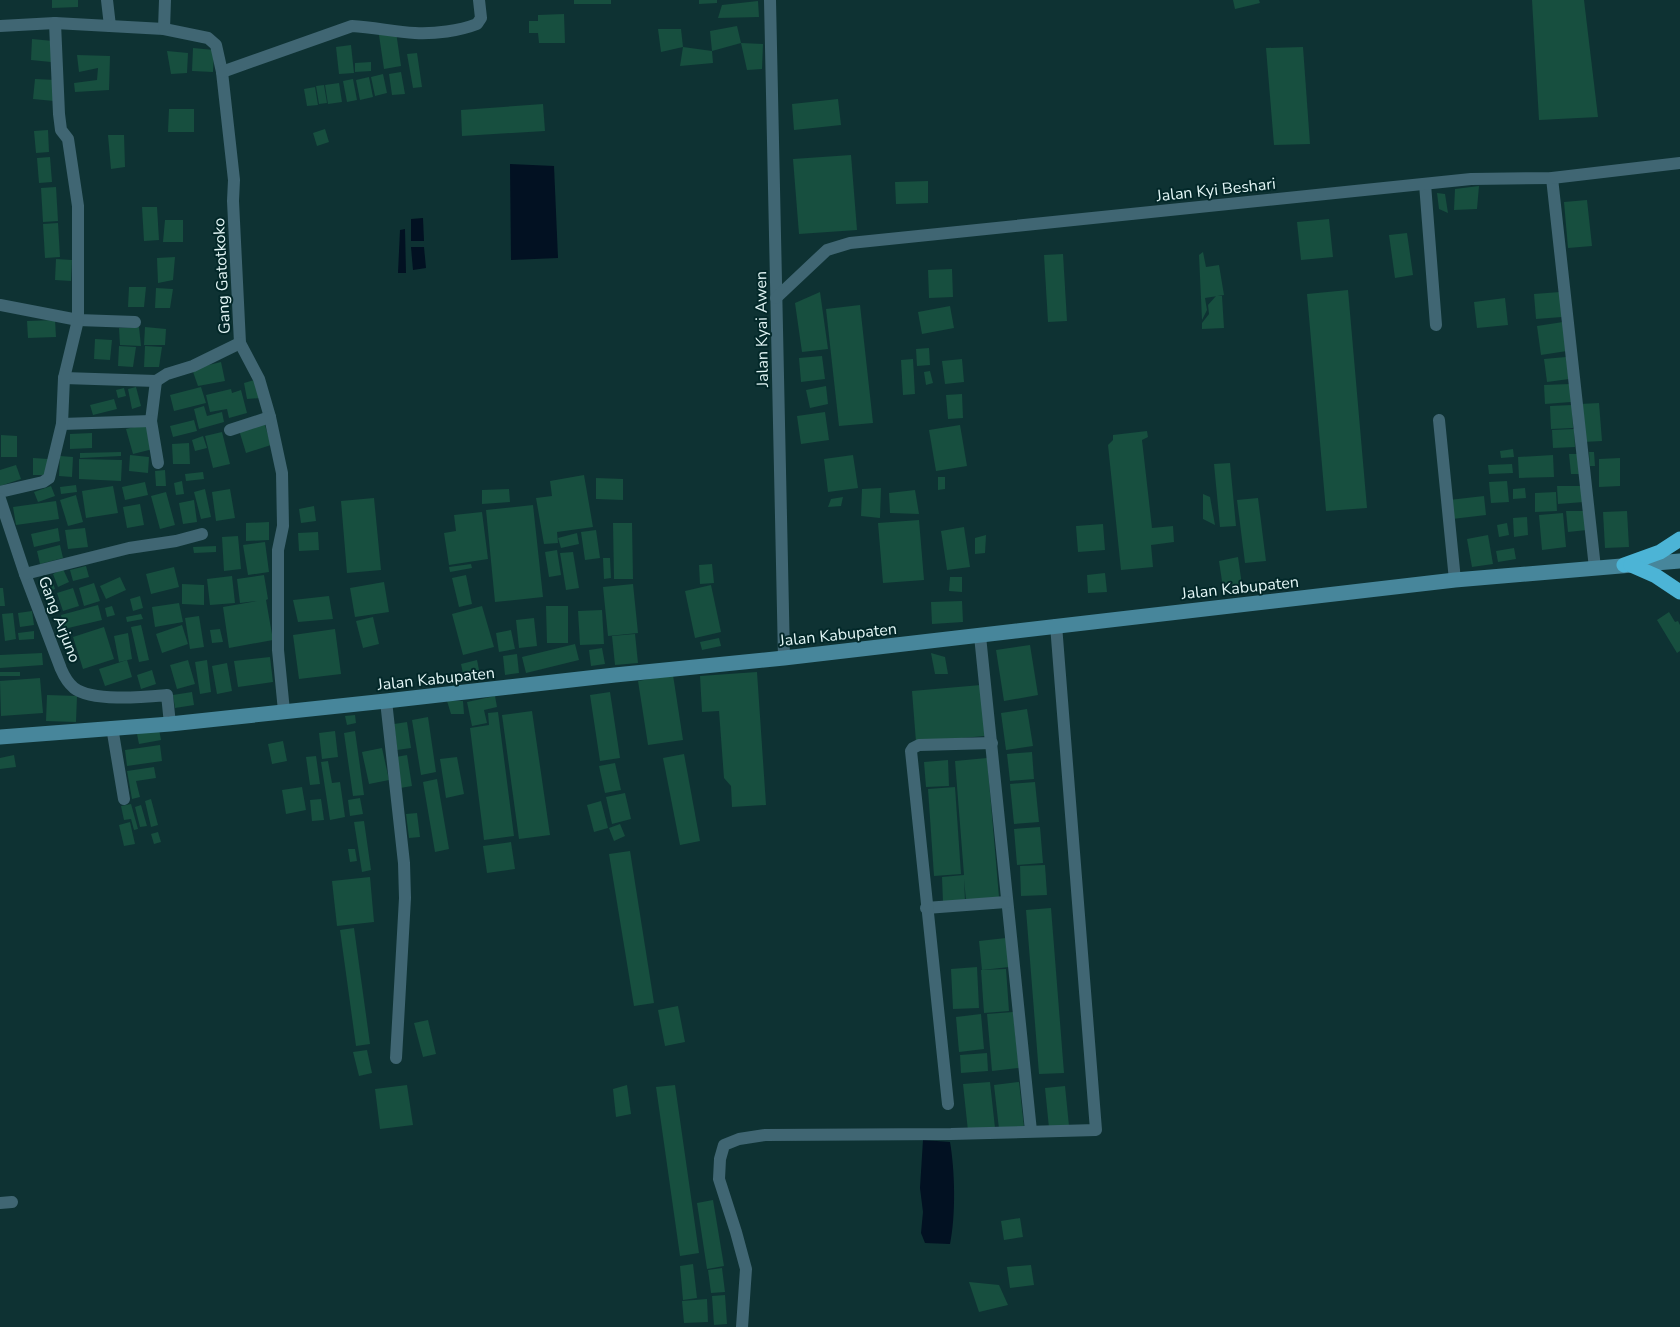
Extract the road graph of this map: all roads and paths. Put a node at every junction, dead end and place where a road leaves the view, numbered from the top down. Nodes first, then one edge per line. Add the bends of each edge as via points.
1 (107, 0) edge
2 (164, 0) edge
3 (479, 0) edge
4 (770, 0) edge
5 (56, 23) junction
6 (0, 26) edge
7 (110, 26) junction
8 (164, 29) junction
9 (222, 72) junction
10 (1680, 163) edge
11 (1552, 183) junction
12 (1425, 184) junction
13 (776, 298) junction
14 (0, 305) edge
15 (78, 320) junction
16 (135, 322) dead end
17 (1436, 325) dead end
18 (240, 343) junction
19 (64, 378) junction
20 (156, 381) junction
21 (270, 417) junction
22 (1439, 420) dead end
23 (151, 421) junction
24 (62, 424) junction
25 (230, 430) dead end
26 (158, 462) dead end
27 (0, 492) edge
28 (0, 499) edge
29 (202, 534) dead end
30 (1680, 539) edge
31 (1680, 562) edge
32 (1627, 565) junction
33 (1595, 568) junction
34 (25, 574) junction
35 (1455, 580) junction
36 (1680, 592) edge
37 (1056, 625) junction
38 (980, 636) junction
39 (784, 658) junction
40 (386, 701) junction
41 (284, 711) junction
42 (170, 724) junction
43 (112, 727) junction
44 (0, 737) edge
45 (992, 742) junction
46 (124, 800) dead end
47 (1006, 902) junction
48 (926, 908) junction
49 (396, 1058) dead end
50 (948, 1104) dead end
51 (1031, 1131) junction
52 (742, 1327) edge

1 - 7 street
2 - 8 street
3 - 9 street via 481,18 468,28 416,33 352,26
4 - 13 street, Jalan Kyai Awen
5 - 6 street, Gang Gatotkoko
5 - 7 street, Gang Gatotkoko
5 - 15 street via 58,114 61,130 68,140 78,206
7 - 8 street, Gang Gatotkoko
8 - 9 street, Gang Gatotkoko via 208,38 216,45
9 - 18 street, Gang Gatotkoko via 234,180
10 - 11 street, Jalan Kyi Beshari
11 - 12 street, Jalan Kyi Beshari via 1471,179
11 - 33 street
12 - 13 street, Jalan Kyi Beshari via 850,243 827,250
12 - 17 street
13 - 39 street, Jalan Kyai Awen
14 - 15 street
15 - 16 street
15 - 19 street
18 - 20 street
18 - 21 street, Gang Gatotkoko via 259,379
19 - 20 street
19 - 24 street
20 - 23 street
21 - 25 street
21 - 41 street, Gang Gatotkoko via 282,473 278,650
22 - 35 street
23 - 24 street
23 - 26 street
24 - 27 street via 49,478
28 - 34 street, Gang Arjuno
29 - 34 street
30 - 32 highway via 1660,552
31 - 32 main road, Jalan Kabupaten
32 - 33 main road, Jalan Kabupaten
32 - 36 highway via 1656,576
33 - 35 main road, Jalan Kabupaten
34 - 42 street, Gang Arjuno via 68,682 79,691 90,694 116,697 167,695
35 - 37 main road, Jalan Kabupaten
37 - 38 main road, Jalan Kabupaten
37 - 51 street via 1096,1130
38 - 39 main road, Jalan Kabupaten
38 - 45 street
39 - 40 main road, Jalan Kabupaten
40 - 41 main road, Jalan Kabupaten
40 - 49 street via 405,898
41 - 42 main road, Jalan Kabupaten
42 - 43 main road, Jalan Kabupaten
43 - 44 main road, Jalan Kabupaten
43 - 46 street
45 - 47 street
45 - 48 street via 922,745 910,751
47 - 48 street
47 - 51 street
48 - 50 street
51 - 52 street via 765,1135 724,1145 719,1179 746,1269

